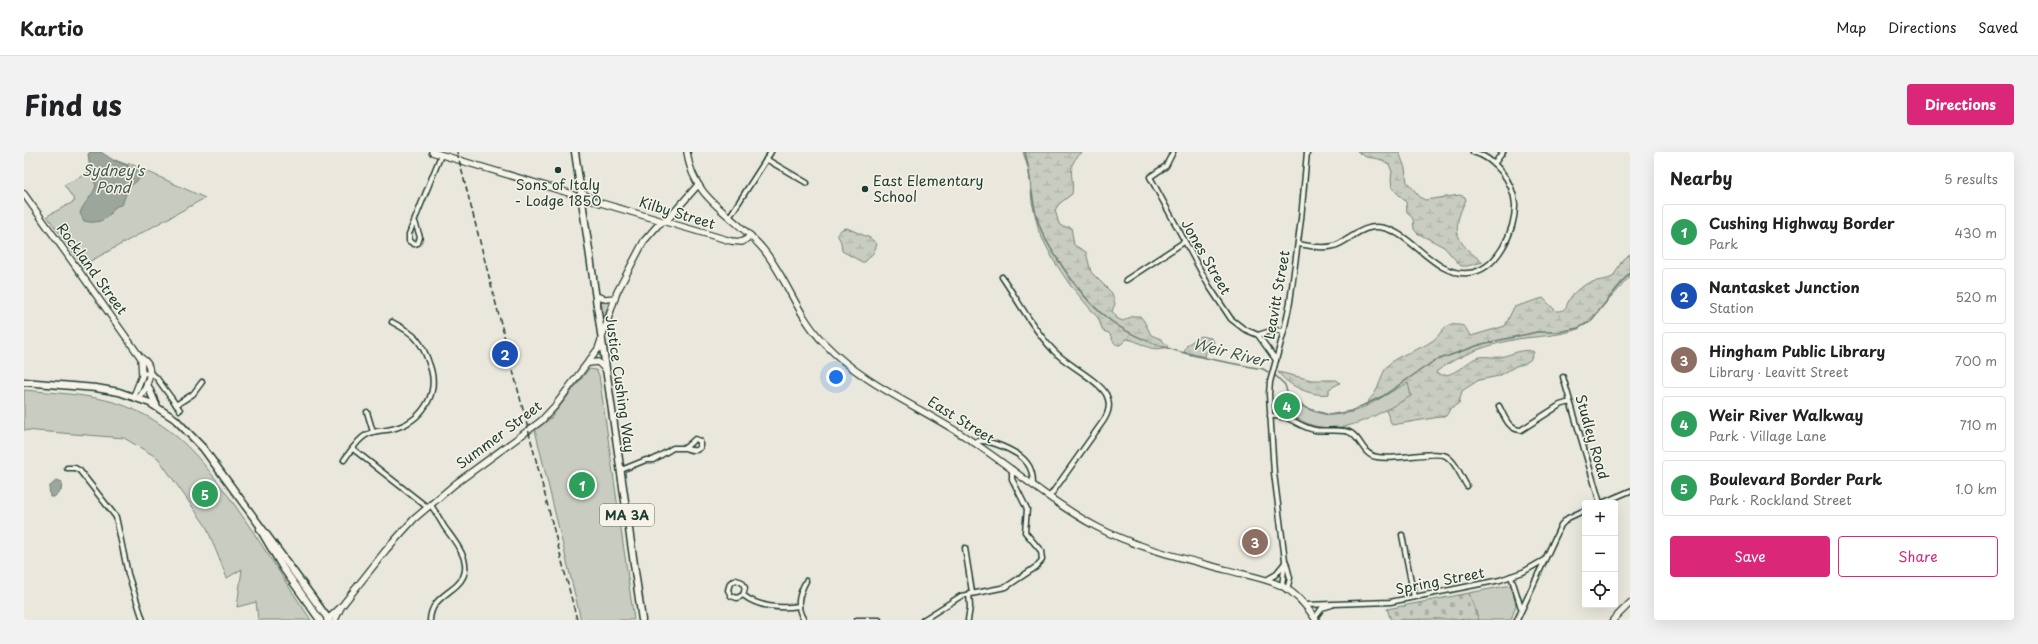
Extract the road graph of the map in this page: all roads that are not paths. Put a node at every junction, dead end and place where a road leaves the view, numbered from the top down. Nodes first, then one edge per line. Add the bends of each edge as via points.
1 (432, 152) edge
2 (575, 152) edge
3 (687, 152) edge
4 (771, 152) edge
5 (1173, 152) edge
6 (1473, 152) edge
7 (1503, 152) edge
8 (1307, 153) edge
9 (441, 155) junction
10 (766, 159) junction
11 (1494, 164) junction
12 (807, 183) dead end
13 (697, 186) junction
14 (581, 189) junction
15 (569, 193) junction
16 (24, 194) edge
17 (594, 201) junction
18 (583, 206) junction
19 (730, 216) junction
20 (664, 221) junction
21 (415, 222) junction
22 (751, 236) junction
23 (1184, 242) junction
24 (1298, 244) junction
25 (1002, 278) dead end
26 (1126, 280) dead end
27 (596, 296) junction
28 (615, 298) junction
29 (392, 322) dead end
30 (1284, 331) junction
31 (1258, 335) junction
32 (602, 340) junction
33 (141, 358) junction
34 (1276, 360) junction
35 (589, 363) junction
36 (606, 370) junction
37 (142, 373) junction
38 (149, 373) junction
39 (1563, 377) dead end
40 (24, 382) edge
41 (202, 382) dead end
42 (148, 384) junction
43 (136, 397) junction
44 (1570, 402) junction
45 (176, 404) junction
46 (1499, 406) dead end
47 (157, 407) junction
48 (180, 410) dead end
49 (367, 412) dead end
50 (1270, 416) junction
51 (373, 432) junction
52 (974, 442) junction
53 (685, 448) dead end
54 (353, 449) junction
55 (344, 460) dead end
56 (67, 468) dead end
57 (1012, 469) junction
58 (620, 470) junction
59 (1032, 484) junction
60 (1466, 486) dead end
61 (1630, 492) edge
62 (1050, 496) junction
63 (1600, 500) edge
64 (1609, 500) edge
65 (428, 506) junction
66 (1582, 512) edge
67 (258, 524) junction
68 (1402, 534) dead end
69 (965, 548) dead end
70 (1285, 560) junction
71 (1544, 560) junction
72 (1511, 576) junction
73 (1264, 580) junction
74 (806, 582) dead end
75 (1285, 588) junction
76 (971, 593) junction
77 (743, 595) junction
78 (1414, 597) junction
79 (1630, 603) edge
80 (1336, 604) junction
81 (1305, 605) junction
82 (798, 606) junction
83 (341, 607) junction
84 (1522, 608) junction
85 (1315, 619) edge
86 (143, 620) edge
87 (320, 620) edge
88 (328, 620) edge
89 (335, 620) edge
90 (430, 620) edge
91 (642, 620) edge
92 (804, 620) edge
93 (857, 620) edge
94 (879, 620) edge
95 (923, 620) edge
96 (968, 620) edge
97 (1517, 620) edge
98 (1613, 620) edge

1 - 9 main road
2 - 14 main road, Justice Cushing Way / MA 3A
3 - 13 main road, East Street
4 - 10 street
5 - 23 street, Jones Street via 1166,166 1150,177
6 - 11 street
7 - 11 street
8 - 24 street, Leavitt Street
9 - 15 main road
9 - 21 street
10 - 12 street
10 - 19 street
11 - 24 street via 1508,183 1513,195 1514,210 1507,239 1501,251 1492,263 1480,270 1462,274 1450,270 1393,231 1380,227 1360,230 1331,247
13 - 19 main road, East Street
13 - 20 main road, Summer Street
14 - 15 main road
14 - 17 main road, Kilby Street
14 - 18 main road, Justice Cushing Way / MA 3A
15 - 18 main road via 577,197
16 - 33 main road, Rockland Street
17 - 18 main road
17 - 20 main road, Kilby Street
18 - 27 main road, Justice Cushing Way / MA 3A
19 - 22 main road, East Street
20 - 22 main road, Kilby Street via 733,242 744,242
20 - 28 main road, Summer Street via 644,242
21 - 21 street via 408,237 414,244 418,243 420,237
22 - 52 main road, East Street via 775,266 808,324 831,350 861,374
23 - 26 street
23 - 31 street, Jones Street via 1226,313 1238,325
24 - 30 street, Leavitt Street
25 - 62 street via 1050,346 1066,362 1099,386 1108,401 1108,411 1104,420
27 - 28 main road via 603,299
27 - 32 main road, Justice Cushing Way / MA 3A
28 - 32 main road, Summer Street
29 - 51 street via 410,332 421,344 432,371 433,390 425,408 414,418 398,427
30 - 31 street via 1274,330
30 - 34 street, Leavitt Street
31 - 34 street, Jones Street
32 - 35 main road, Summer Street
32 - 36 main road, Justice Cushing Way / MA 3A
33 - 37 main road
33 - 38 main road, Rockland Street via 146,363
34 - 50 street, Leavitt Street via 1270,382
35 - 36 main road via 598,362
35 - 65 main road, Summer Street via 543,418
36 - 58 main road, Justice Cushing Way / MA 3A
37 - 38 street
37 - 43 main road
38 - 42 main road
38 - 45 street, Rockland Street via 156,377
39 - 44 street, Studley Road
40 - 43 main road via 102,388
41 - 45 street via 192,394
42 - 43 main road
42 - 47 main road
43 - 47 main road
44 - 46 street via 1560,405 1521,430 1512,429
44 - 63 street, Studley Road
45 - 48 street, Rockland Street
47 - 67 main road via 182,425 199,442
49 - 51 street
50 - 60 street via 1287,417 1314,430 1349,432 1368,453 1377,457 1399,458 1437,454 1446,456
50 - 70 street, Leavitt Street
51 - 54 street via 363,437
52 - 57 main road, East Street
52 - 59 street via 983,440 1021,457 1031,471
53 - 58 street via 673,448 653,460 646,460
54 - 55 street
54 - 65 street
56 - 86 street via 80,471 116,517 128,574
57 - 59 main road, East Street
57 - 76 street via 1010,474 1027,509 1025,532 1040,549 1042,560 1011,584 998,589
58 - 91 main road, Justice Cushing Way / MA 3A
59 - 62 main road, East Street
61 - 64 street
62 - 73 main road, East Street via 1084,520 1123,539 1157,551
65 - 83 main road, Summer Street via 388,547
65 - 90 street via 460,547 464,563 461,580 436,603
66 - 71 street via 1564,521
67 - 87 main road via 268,545
67 - 88 main road via 270,536
68 - 78 street
69 - 76 street
70 - 73 street via 1273,577
70 - 75 street, Leavitt Street via 1290,578
71 - 72 street, Spring Street
71 - 84 street
72 - 78 street, Spring Street
72 - 84 street
73 - 75 main road, East Street
74 - 82 street
75 - 81 main road, East Street
76 - 95 street via 956,599
76 - 96 street
77 - 77 street via 745,588 742,582 736,580 730,583 728,590 731,596 737,598
77 - 82 street via 753,602 764,605
78 - 80 street, Spring Street via 1375,604
79 - 98 main road
80 - 81 street, Spring Street
80 - 85 street, Spring Street via 1322,608
81 - 85 main road
82 - 92 street
83 - 88 main road, Summer Street
83 - 89 main road, Summer Street
84 - 97 street
93 - 94 street

